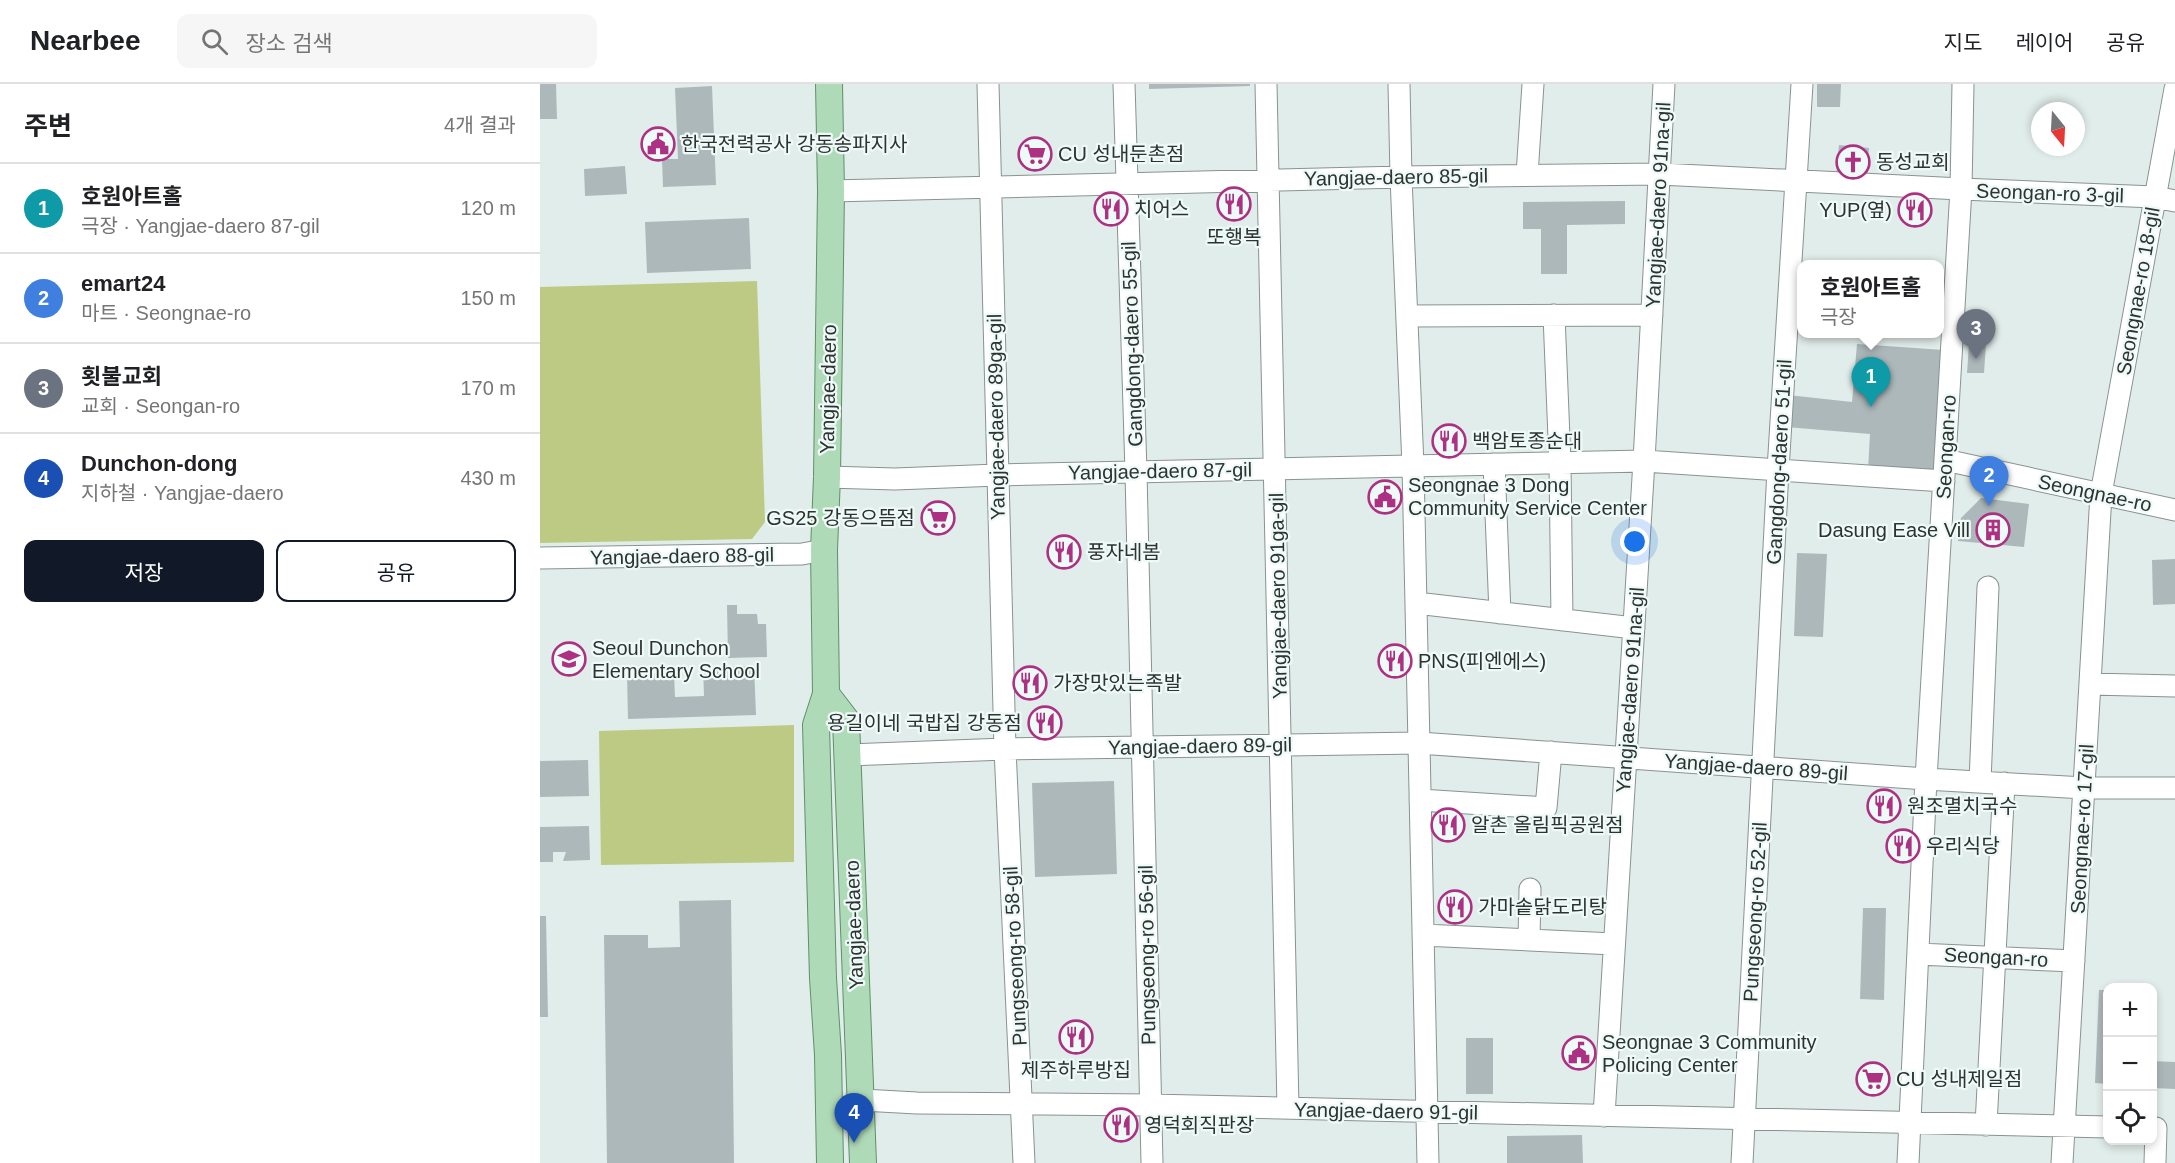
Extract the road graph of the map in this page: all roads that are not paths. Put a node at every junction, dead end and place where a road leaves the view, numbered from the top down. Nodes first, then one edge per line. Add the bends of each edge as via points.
1 (829, 84) edge
2 (988, 84) edge
3 (1124, 84) edge
4 (1266, 84) edge
5 (1400, 84) edge
6 (1533, 84) edge
7 (1664, 84) edge
8 (1802, 84) edge
9 (1963, 84) edge
10 (2168, 84) edge
11 (2175, 87) edge
12 (1660, 174) junction
13 (1527, 175) junction
14 (1401, 177) junction
15 (1269, 180) junction
16 (1797, 181) junction
17 (1126, 184) junction
18 (990, 187) junction
19 (1961, 189) junction
20 (831, 191) junction
21 (2165, 199) edge
22 (1554, 315) junction
23 (1652, 315) junction
24 (1407, 316) junction
25 (1644, 461) junction
26 (1560, 463) junction
27 (1494, 464) junction
28 (1413, 466) junction
29 (1275, 469) junction
30 (1778, 470) junction
31 (1944, 470) junction
32 (1136, 472) junction
33 (998, 475) junction
34 (827, 477) junction
35 (2101, 494) junction
36 (2175, 510) edge
37 (824, 550) junction
38 (540, 558) edge
39 (1988, 587) dead end
40 (1416, 603) junction
41 (1500, 613) junction
42 (1562, 620) junction
43 (1634, 628) junction
44 (2090, 684) junction
45 (2175, 686) edge
46 (826, 694) junction
47 (1419, 743) junction
48 (1281, 745) junction
49 (1141, 747) junction
50 (1005, 749) junction
51 (1551, 752) junction
52 (848, 755) junction
53 (1625, 758) junction
54 (1763, 768) junction
55 (1926, 779) junction
56 (1980, 782) junction
57 (2004, 783) junction
58 (2084, 788) junction
59 (2175, 788) edge
60 (1420, 800) junction
61 (1530, 889) dead end
62 (1423, 935) junction
63 (1529, 940) junction
64 (1614, 944) junction
65 (1918, 954) junction
66 (1995, 957) junction
67 (2074, 961) junction
68 (862, 1100) junction
69 (1021, 1103) junction
70 (1150, 1105) junction
71 (1288, 1108) junction
72 (1427, 1111) junction
73 (1604, 1116) junction
74 (1745, 1120) junction
75 (1910, 1124) junction
76 (1986, 1125) junction
77 (2064, 1126) junction
78 (2103, 1127) edge
79 (2161, 1128) edge
80 (830, 1163) edge
81 (863, 1163) edge
82 (1024, 1163) edge
83 (1152, 1163) edge
84 (1428, 1163) edge
85 (1742, 1163) edge
86 (1908, 1163) edge
87 (2062, 1163) edge
88 (2155, 1163) edge

1 - 20 main road, Yangjae-daero
2 - 18 street, Yangjae-daero 89ga-gil
3 - 17 street, Gangdong-daero 55-gil
4 - 15 street, Yangjae-daero 91ga-gil
5 - 14 street
6 - 13 street
7 - 12 street, Yangjae-daero 91na-gil
8 - 16 street, Gangdong-daero 51-gil
9 - 19 street, Seongan-ro
10 - 11 street
11 - 21 street, Seongnae-ro 18-gil
12 - 13 street, Yangjae-daero 85-gil
12 - 16 street, Yangjae-daero 85-gil
12 - 23 street, Yangjae-daero 91na-gil
13 - 14 street, Yangjae-daero 85-gil
14 - 15 street, Yangjae-daero 85-gil
14 - 24 street
15 - 17 street, Yangjae-daero 85-gil
15 - 29 street, Yangjae-daero 91ga-gil
16 - 19 street, Yangjae-daero 85-gil
16 - 30 street, Gangdong-daero 51-gil
17 - 18 street, Yangjae-daero 85-gil
17 - 32 street, Gangdong-daero 55-gil
18 - 20 street, Yangjae-daero 85-gil
18 - 33 street, Yangjae-daero 89ga-gil
19 - 21 street, Seongan-ro 3-gil
19 - 31 street, Seongan-ro
20 - 34 main road, Yangjae-daero
21 - 35 street, Seongnae-ro 18-gil
22 - 23 street
22 - 24 street
22 - 26 street
23 - 25 street, Yangjae-daero 91na-gil
24 - 28 street
25 - 26 street, Yangjae-daero 87-gil
25 - 30 street, Yangjae-daero 87-gil
25 - 43 street, Yangjae-daero 91na-gil
26 - 27 street, Yangjae-daero 87-gil
26 - 42 street
27 - 28 street, Yangjae-daero 87-gil
27 - 41 street
28 - 29 street, Yangjae-daero 87-gil
28 - 40 street
29 - 32 street, Yangjae-daero 87-gil
29 - 48 street, Yangjae-daero 91ga-gil
30 - 31 street, Yangjae-daero 87-gil
30 - 54 street, Gangdong-daero 51-gil
31 - 35 street, Seongnae-ro
31 - 55 street, Seongan-ro
32 - 33 street, Yangjae-daero 87-gil
32 - 49 street, Gangdong-daero 55-gil
33 - 34 street, Yangjae-daero 87-gil
33 - 50 street, Yangjae-daero 89ga-gil
34 - 37 main road, Yangjae-daero
35 - 36 street, Seongnae-ro
35 - 44 street, Seongnae-ro 17-gil
37 - 38 street, Yangjae-daero 88-gil via 802,554
37 - 46 main road, Yangjae-daero
39 - 56 street
40 - 41 street
40 - 47 street
41 - 42 street
42 - 43 street
43 - 53 street, Yangjae-daero 91na-gil
44 - 45 street
44 - 58 street, Seongnae-ro 17-gil
46 - 52 main road, Yangjae-daero via 846,720
46 - 80 main road, Yangjae-daero via 816,725
47 - 48 street, Yangjae-daero 89-gil
47 - 51 street, Yangjae-daero 89-gil
47 - 60 street
48 - 49 street, Yangjae-daero 89-gil
48 - 71 street, Yangjae-daero 91ga-gil
49 - 50 street, Yangjae-daero 89-gil
49 - 70 street, Pungseong-ro 56-gil
50 - 52 street, Yangjae-daero 89-gil
50 - 69 street, Pungseong-ro 58-gil
51 - 53 street, Yangjae-daero 89-gil
51 - 60 street via 1546,808
52 - 68 main road, Yangjae-daero
53 - 54 street, Yangjae-daero 89-gil
53 - 64 street, Yangjae-daero 91na-gil
54 - 55 street, Yangjae-daero 89-gil
54 - 74 street, Pungseong-ro 52-gil
55 - 56 street, Yangjae-daero 89-gil
55 - 65 street, Seongan-ro
56 - 57 street, Yangjae-daero 89-gil
57 - 58 street, Yangjae-daero 89-gil
57 - 66 street
58 - 59 street, Yangjae-daero 89-gil
58 - 67 street, Seongnae-ro 17-gil
60 - 62 street
61 - 63 street
62 - 63 street
62 - 72 street
63 - 64 street
64 - 73 street, Yangjae-daero 91na-gil
65 - 66 street, Seongan-ro
65 - 75 street, Seongan-ro
66 - 67 street, Seongan-ro
66 - 76 street
67 - 77 street, Seongnae-ro 17-gil
68 - 69 street, Yangjae-daero 91-gil
68 - 81 main road, Yangjae-daero
69 - 70 street, Yangjae-daero 91-gil
69 - 82 street, Pungseong-ro 58-gil
70 - 71 street, Yangjae-daero 91-gil
70 - 83 street, Pungseong-ro 56-gil
71 - 72 street, Yangjae-daero 91-gil
72 - 73 street, Yangjae-daero 91-gil
72 - 84 street
73 - 74 street, Yangjae-daero 91-gil
74 - 75 street, Yangjae-daero 91-gil
74 - 85 street, Pungseong-ro 52-gil
75 - 76 street, Yangjae-daero 91-gil
75 - 86 street, Seongan-ro
76 - 77 street, Yangjae-daero 91-gil
77 - 78 street, Yangjae-daero 91-gil
77 - 87 street, Seongnae-ro 17-gil
79 - 88 street

